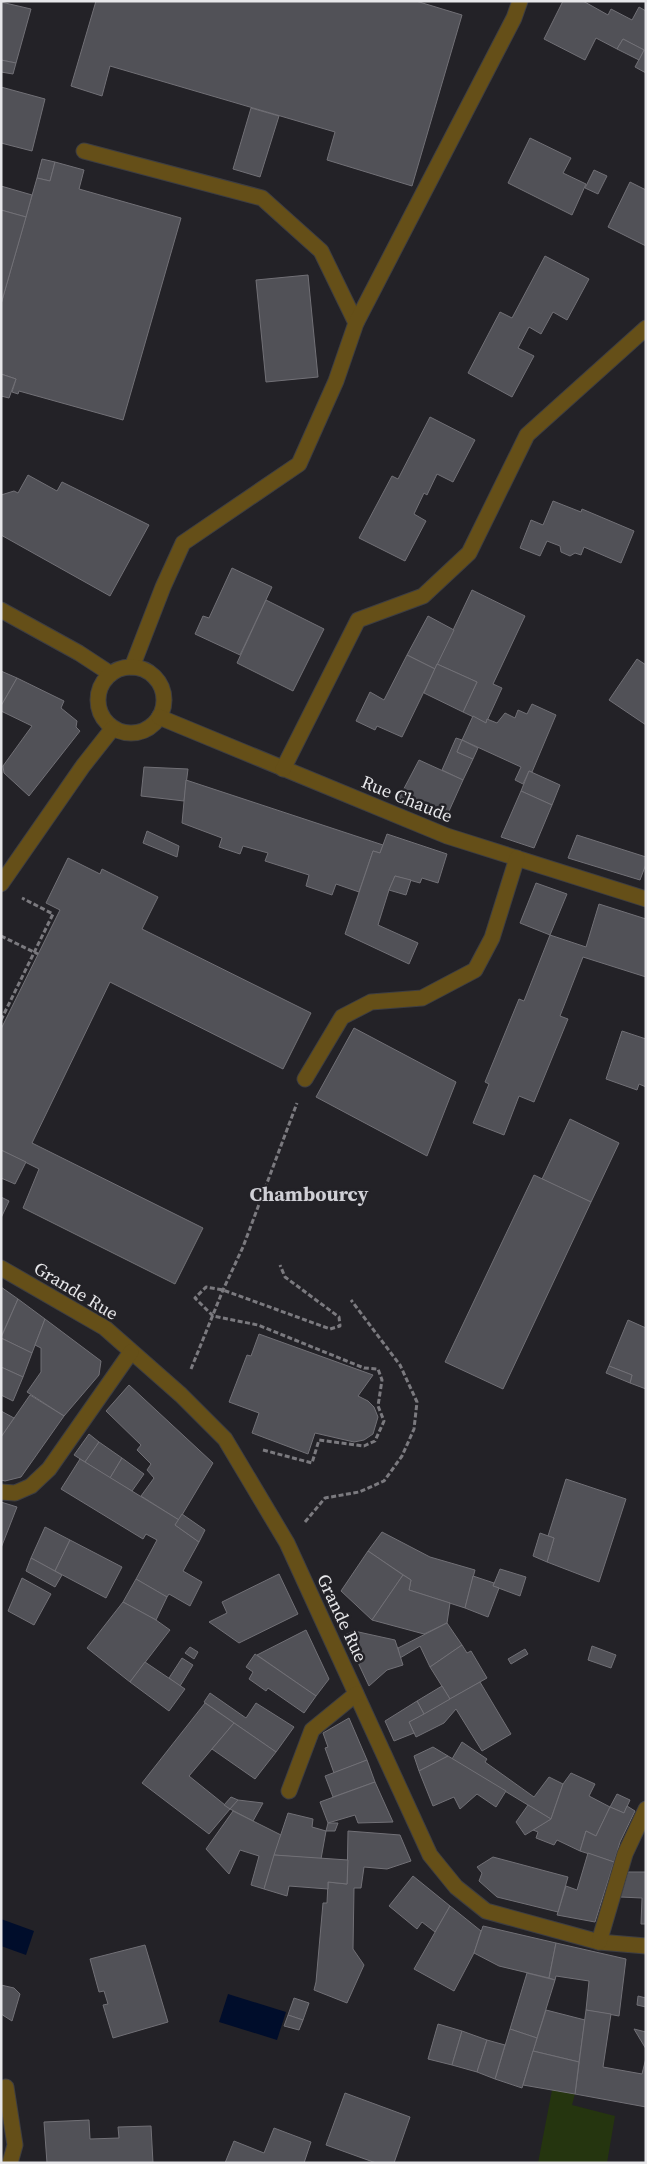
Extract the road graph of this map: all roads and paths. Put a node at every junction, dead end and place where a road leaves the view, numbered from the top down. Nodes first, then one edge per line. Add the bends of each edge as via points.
1 (520, 1) edge
2 (84, 151) dead end
3 (356, 323) junction
4 (646, 328) edge
5 (1, 610) edge
6 (132, 667) junction
7 (111, 674) junction
8 (159, 717) junction
9 (113, 728) junction
10 (283, 768) junction
11 (517, 858) junction
12 (1, 884) edge
13 (646, 899) edge
14 (36, 905) dead end
15 (1, 936) edge
16 (37, 953) junction
17 (1, 1020) edge
18 (305, 1079) joint
19 (280, 1266) dead end
20 (1, 1268) edge
21 (223, 1290) junction
22 (351, 1300) dead end
23 (213, 1316) junction
24 (131, 1352) junction
25 (181, 1395) junction
26 (225, 1439) junction
27 (1, 1492) edge
28 (287, 1543) junction
29 (356, 1694) junction
30 (288, 1792) dead end
31 (646, 1809) edge
32 (599, 1942) junction
33 (646, 1946) edge
34 (6, 2087) dead end
35 (10, 2163) edge

1 - 3 street
2 - 3 street via 262,198 321,251
3 - 6 street via 336,381 299,464 183,544
4 - 10 street via 527,435 469,553 423,596 358,620
5 - 7 street via 80,653
6 - 7 street via 121,668
6 - 8 street via 144,670 160,684 164,706
7 - 9 street via 103,682 98,702 100,712
8 - 9 street via 153,725 133,734
8 - 10 street, Rue Chaude
9 - 12 street
10 - 11 street, Rue Chaude via 447,836
11 - 13 street, Rue Chaude
11 - 18 street via 492,938 475,970 422,998 372,1002 342,1017
14 - 16 path via 52,914
15 - 16 path
16 - 17 path
18 - 21 path via 243,1248
19 - 21 path via 285,1277 339,1317 340,1326 330,1329
20 - 24 street, Grande Rue via 105,1328
21 - 23 path
21 - 23 path via 206,1288 194,1298
22 - 28 path via 400,1365 417,1402 414,1429 402,1456 384,1481 359,1492 325,1498
23 - 25 path
23 - 26 path via 258,1325 364,1368 378,1369 382,1380 378,1406 384,1421 375,1441 364,1446 319,1440 312,1463
24 - 25 street, Grande Rue
24 - 27 street via 49,1469 32,1486 15,1493
25 - 26 street, Grande Rue
26 - 28 street, Grande Rue
28 - 29 street, Grande Rue
29 - 30 street via 312,1730
29 - 32 street, Grande Rue via 430,1855 456,1887 486,1911
31 - 32 street via 625,1854
32 - 33 street, Grande Rue
34 - 35 street via 16,2146

